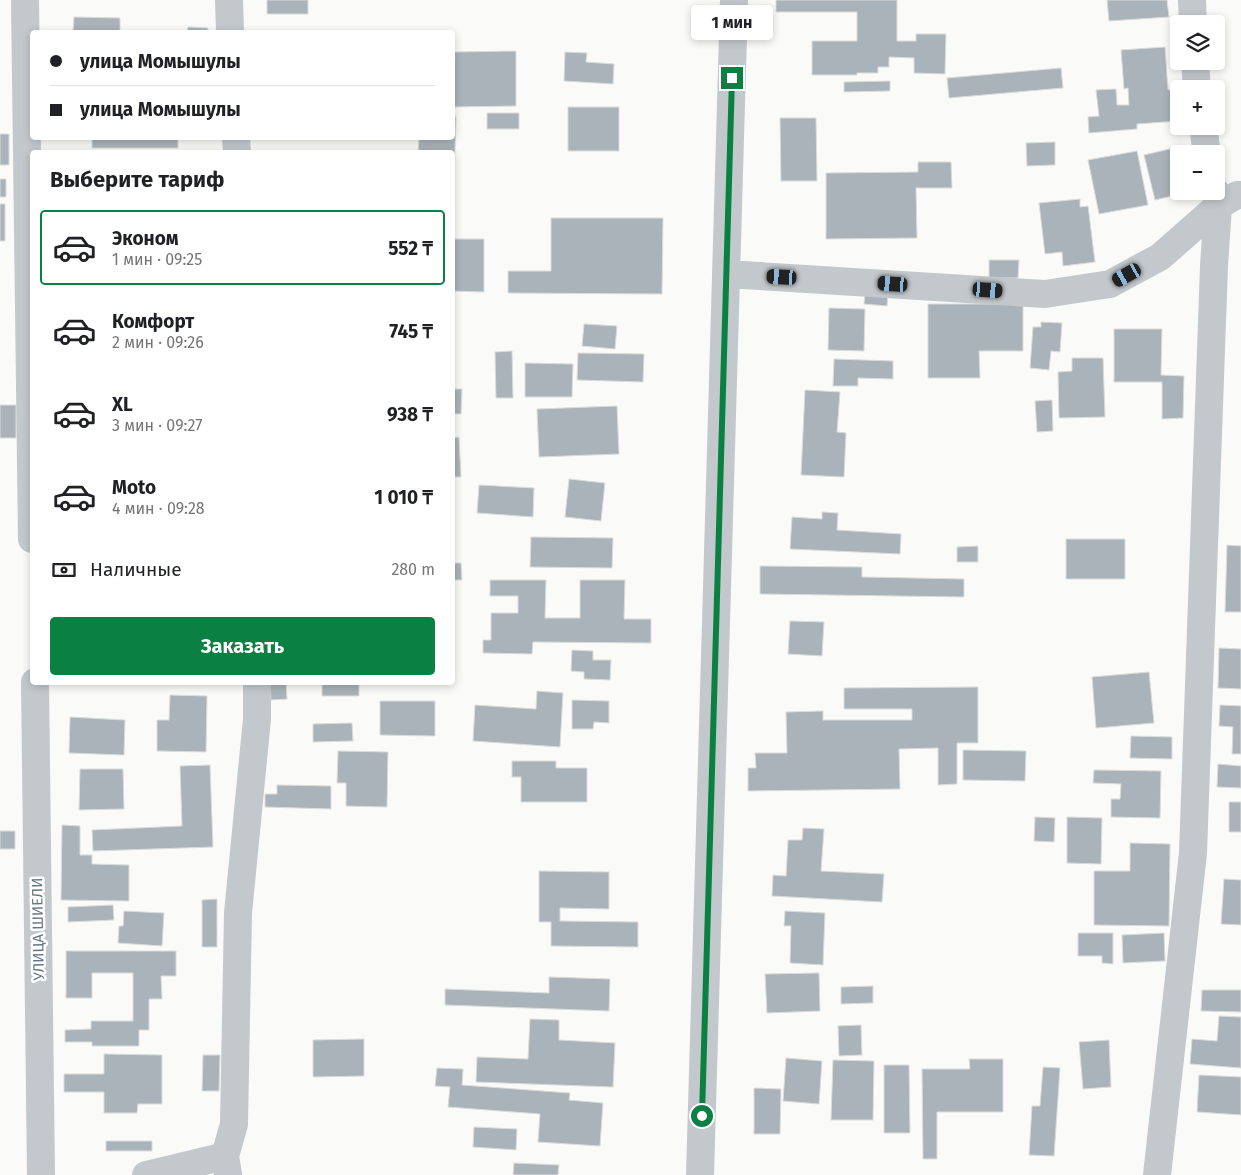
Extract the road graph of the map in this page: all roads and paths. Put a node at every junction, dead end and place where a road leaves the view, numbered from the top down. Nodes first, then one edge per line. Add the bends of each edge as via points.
1 (25, 0) edge
2 (229, 0) edge
3 (734, 0) edge
4 (1192, 0) edge
5 (1193, 15) edge
6 (230, 30) edge
7 (1221, 200) edge
8 (1224, 200) edge
9 (727, 274) junction
10 (30, 385) edge
11 (34, 685) edge
12 (257, 685) edge
13 (227, 1166) edge
14 (41, 1175) edge
15 (146, 1175) edge
16 (700, 1175) edge
17 (1157, 1175) edge

1 - 10 street
2 - 6 street
3 - 9 street
4 - 5 street
7 - 9 street via 1160,257 1110,284 1045,294
8 - 17 street via 1214,266 1193,853
9 - 16 street
11 - 14 street, УЛИЦА ШИЕЛИ
12 - 13 street via 257,719 238,913 234,1124
13 - 15 street

